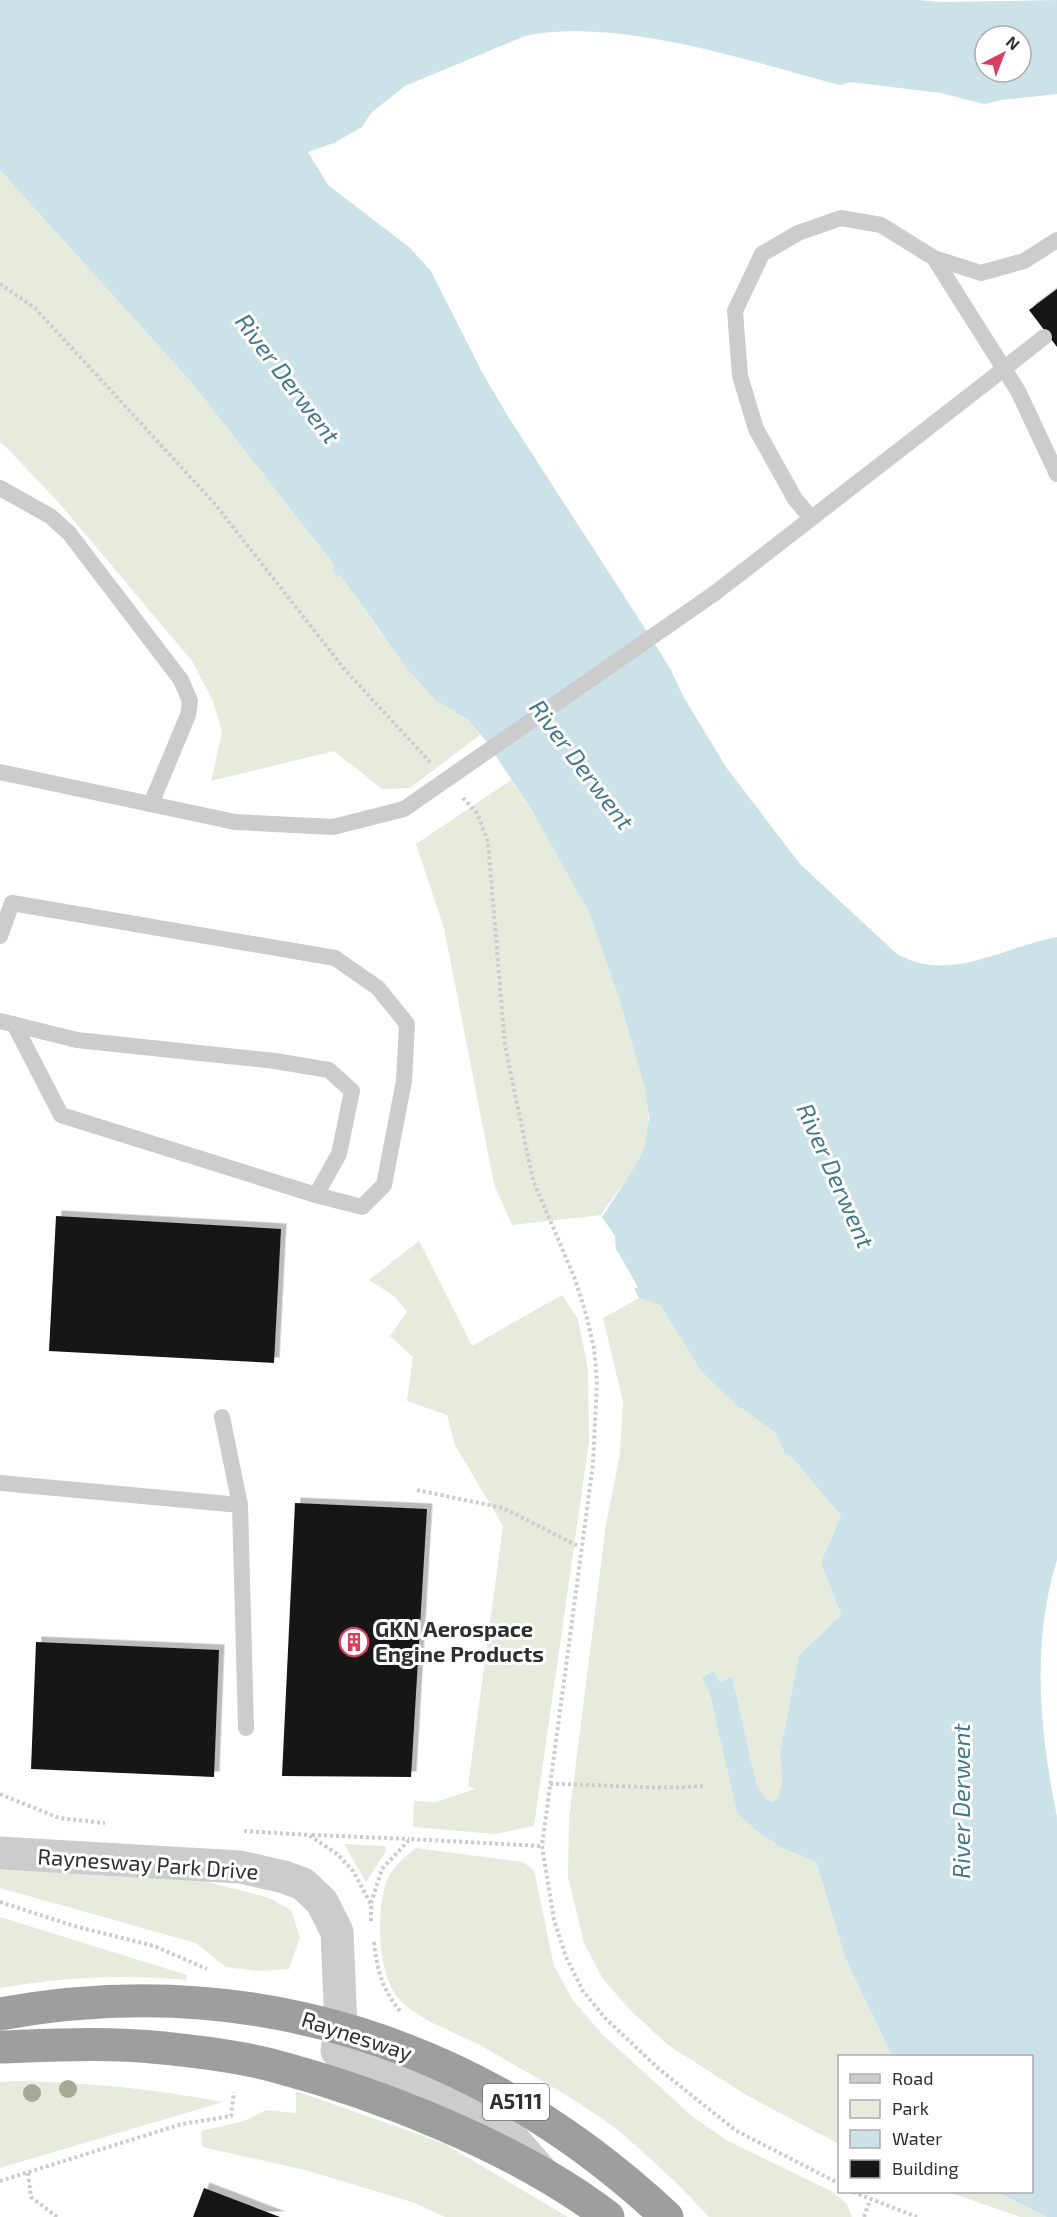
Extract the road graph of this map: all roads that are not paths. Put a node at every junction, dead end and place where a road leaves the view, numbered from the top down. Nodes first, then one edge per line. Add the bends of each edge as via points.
1 (1057, 240) edge
2 (934, 258) junction
3 (1044, 337) dead end
4 (1057, 474) edge
5 (0, 488) edge
6 (811, 518) junction
7 (0, 772) edge
8 (151, 804) junction
9 (0, 936) edge
10 (7, 1022) edge
11 (316, 1195) junction
12 (222, 1417) dead end
13 (0, 1483) edge
14 (240, 1505) junction
15 (246, 1728) dead end
16 (0, 1853) edge
17 (0, 2014) edge
18 (341, 2026) junction
19 (0, 2048) edge
20 (543, 2173) junction
21 (608, 2217) edge
22 (667, 2217) edge

1 - 2 lane via 1024,261 981,273
2 - 4 lane via 1018,391
2 - 6 lane via 881,225 841,218 798,233 762,254 735,311 740,376 756,429 795,499
3 - 6 lane, bridge
5 - 8 lane via 50,516 69,533 181,680 190,700 188,715
6 - 8 lane, bridge via 715,593 404,809 333,827 235,822
7 - 8 lane
9 - 11 lane via 12,903 335,958 378,988 407,1024 404,1081 384,1185 362,1208
10 - 11 lane via 61,1115
10 - 11 lane via 77,1040 329,1070 352,1091 339,1154
12 - 14 lane
13 - 14 lane
14 - 15 lane
16 - 18 street, Raynesway Park Drive via 240,1867 303,1884 322,1902 337,1932
17 - 18 highway, Raynesway / A5111 via 106,2001 187,2001 275,2011
18 - 20 street, Raynesway Park Drive via 337,2051 500,2124
18 - 22 highway, Raynesway / A5111 via 498,2091 571,2137
19 - 20 highway, A5111 via 162,2048 270,2065 390,2104
20 - 21 highway, A5111

